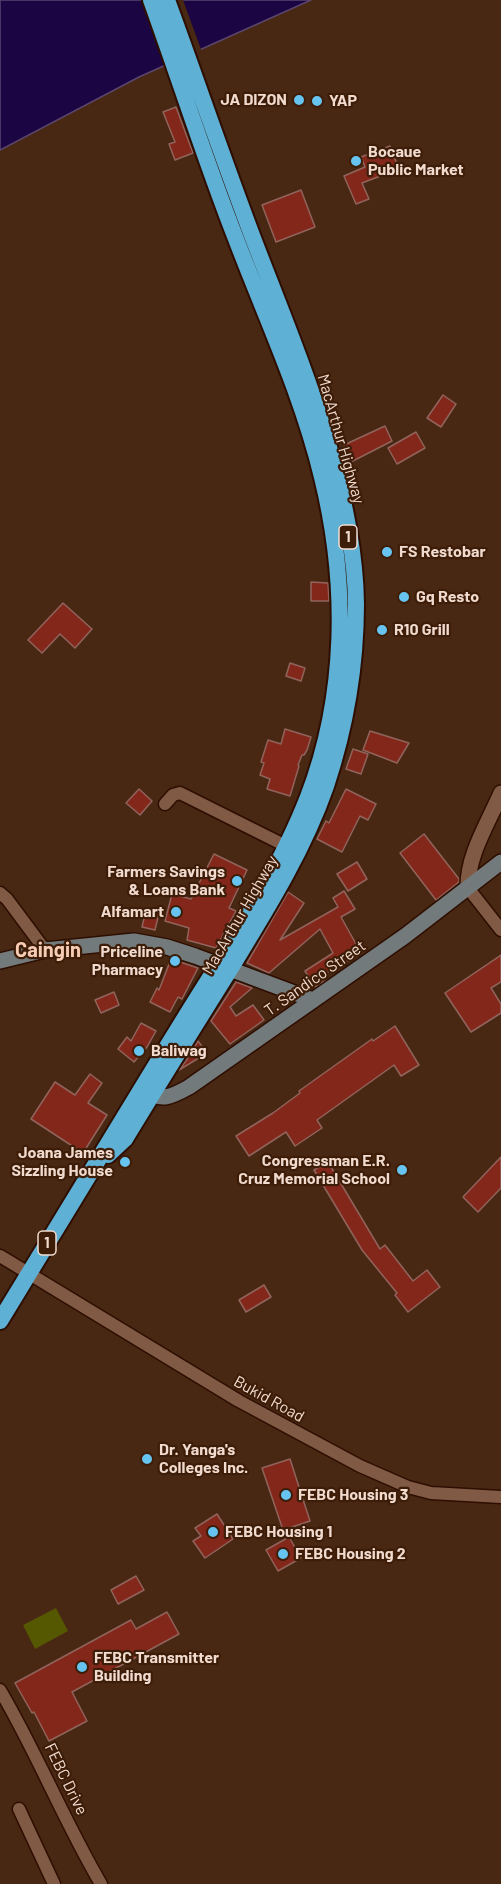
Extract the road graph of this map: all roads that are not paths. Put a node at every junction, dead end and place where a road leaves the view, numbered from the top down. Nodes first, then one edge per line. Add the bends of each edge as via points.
1 (151, 0) edge
2 (167, 0) edge
3 (185, 73) junction
4 (501, 794) edge
5 (165, 804) dead end
6 (292, 849) junction
7 (501, 862) edge
8 (468, 888) junction
9 (0, 893) edge
10 (501, 930) edge
11 (45, 950) junction
12 (0, 961) edge
13 (224, 966) junction
14 (313, 1000) junction
15 (147, 1092) junction
16 (0, 1256) edge
17 (34, 1277) junction
18 (0, 1321) edge
19 (501, 1497) edge
20 (0, 1690) edge
21 (19, 1809) dead end
22 (54, 1884) edge
23 (100, 1884) edge

1 - 3 highway, MacArthur Highway / 1
2 - 3 highway, MacArthur Highway / 1
3 - 6 highway, MacArthur Highway / 1 via 199,140 293,383 322,478 334,540 340,604 337,678 327,737
4 - 8 street via 473,857
5 - 6 street via 173,795 180,794
6 - 13 highway, MacArthur Highway / 1 via 262,889
7 - 8 main road, T. Sandico Street
8 - 10 street
8 - 14 main road, T. Sandico Street
9 - 11 street
11 - 12 main road
11 - 13 main road via 134,941 167,946
13 - 14 main road
13 - 15 highway, MacArthur Highway / 1
14 - 15 main road, T. Sandico Street via 189,1087 165,1098
15 - 17 highway, MacArthur Highway / 1 via 125,1139 96,1166
16 - 17 street, Bukid Road
17 - 18 highway, MacArthur Highway / 1
17 - 19 street, Bukid Road via 239,1401 360,1466 431,1493
20 - 23 street, FEBC Drive
21 - 22 street

